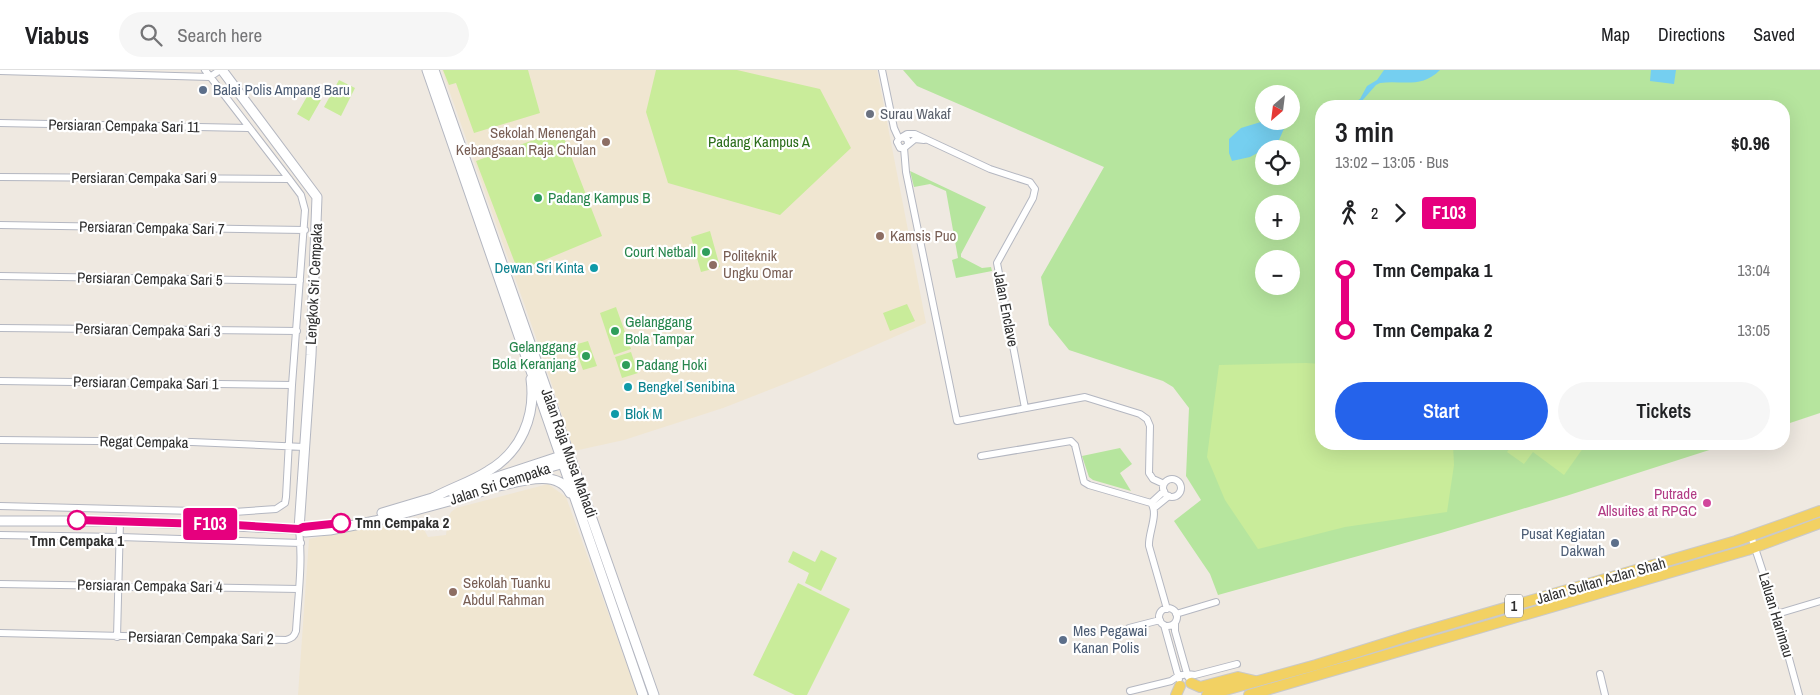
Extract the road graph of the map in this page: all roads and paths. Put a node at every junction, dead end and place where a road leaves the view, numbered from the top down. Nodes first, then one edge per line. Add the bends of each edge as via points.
1 (205, 70) edge
2 (221, 70) edge
3 (427, 70) edge
4 (434, 70) edge
5 (882, 70) edge
6 (0, 71) edge
7 (210, 76) junction
8 (0, 123) edge
9 (248, 128) junction
10 (900, 138) junction
11 (928, 140) junction
12 (906, 146) junction
13 (0, 176) edge
14 (289, 179) junction
15 (0, 225) edge
16 (305, 230) junction
17 (0, 276) edge
18 (300, 281) junction
19 (505, 285) junction
20 (513, 308) junction
21 (0, 328) edge
22 (297, 332) junction
23 (530, 367) junction
24 (0, 381) edge
25 (292, 385) junction
26 (1025, 408) junction
27 (0, 440) edge
28 (289, 446) junction
29 (304, 447) junction
30 (981, 456) dead end
31 (565, 459) junction
32 (494, 488) junction
33 (433, 498) junction
34 (0, 506) edge
35 (1152, 506) junction
36 (80, 508) junction
37 (100, 508) junction
38 (579, 510) junction
39 (1820, 511) edge
40 (234, 512) junction
41 (89, 520) junction
42 (0, 521) edge
43 (120, 521) junction
44 (1820, 524) edge
45 (235, 525) junction
46 (299, 529) junction
47 (0, 535) edge
48 (1751, 536) junction
49 (120, 537) junction
50 (300, 543) junction
51 (1755, 547) junction
52 (0, 584) edge
53 (118, 586) junction
54 (299, 589) junction
55 (1820, 601) edge
56 (1216, 602) dead end
57 (1167, 609) junction
58 (1176, 614) junction
59 (1777, 614) junction
60 (1162, 622) junction
61 (1175, 623) junction
62 (1130, 628) dead end
63 (0, 633) edge
64 (117, 637) junction
65 (1237, 664) dead end
66 (1600, 674) dead end
67 (1189, 678) junction
68 (1258, 681) junction
69 (1286, 684) junction
70 (1178, 686) edge
71 (1130, 691) dead end
72 (643, 695) edge
73 (654, 695) edge
74 (1207, 695) edge
75 (1226, 695) edge
76 (1250, 695) edge
77 (1267, 695) edge
78 (1605, 695) edge
79 (1800, 695) edge

1 - 7 street
2 - 7 street
2 - 29 main road, Lengkok Sri Cempaka via 317,197
3 - 19 main road, Jalan Raja Musa Mahadi
4 - 19 main road, Jalan Raja Musa Mahadi
5 - 10 street via 894,128
6 - 7 street
7 - 9 street
8 - 9 street, Persiaran Cempaka Sari 11
9 - 14 street
10 - 11 street, Jalan Enclave via 911,133
10 - 12 street via 907,139
10 - 12 street via 898,146
11 - 12 street via 915,140
11 - 26 street, Jalan Enclave via 990,169 1030,182 1035,189 1034,198 997,264
12 - 26 street via 906,172 957,422
13 - 14 street, Persiaran Cempaka Sari 9
14 - 16 street via 304,202
15 - 16 street, Persiaran Cempaka Sari 7
16 - 18 street
17 - 18 street, Persiaran Cempaka Sari 5
18 - 22 street
19 - 20 main road, Jalan Raja Musa Mahadi
20 - 23 main road, Jalan Raja Musa Mahadi
20 - 31 main road, Jalan Raja Musa Mahadi
21 - 22 street, Persiaran Cempaka Sari 3
22 - 25 street
23 - 31 main road, Jalan Raja Musa Mahadi
23 - 33 main road via 532,388 528,422 513,451 489,471
24 - 25 street, Persiaran Cempaka Sari 1
25 - 28 street
26 - 35 street via 1085,397 1147,419 1150,426 1149,472 1166,491
27 - 28 street, Regat Cempaka
28 - 29 street, Regat Cempaka
28 - 40 street via 285,503 276,509
29 - 46 main road, Lengkok Sri Cempaka
30 - 35 street via 1071,441 1075,445 1084,482
31 - 32 main road, Jalan Sri Cempaka
31 - 33 main road, Jalan Sri Cempaka
31 - 38 main road, Jalan Raja Musa Mahadi
31 - 73 main road, Jalan Raja Musa Mahadi
32 - 38 main road via 540,478 556,480 569,490
32 - 46 main road, Jalan Sri Cempaka via 346,528 305,532
33 - 46 main road, Jalan Sri Cempaka via 341,523
34 - 36 street
35 - 57 street via 1149,546
36 - 37 street
36 - 41 street
37 - 40 street
37 - 41 street
38 - 72 main road, Jalan Raja Musa Mahadi
39 - 48 main road, Jalan Sultan Azlan Shah / 1
40 - 45 street
41 - 42 main road, Jalan Sri Cempaka
41 - 43 main road, Jalan Sri Cempaka
43 - 45 main road, Jalan Sri Cempaka
43 - 49 street
44 - 51 main road, Jalan Sultan Azlan Shah / 1
45 - 46 main road, Jalan Sri Cempaka
46 - 50 street, Persiaran Cempaka Sari 2
47 - 49 street
48 - 51 street, Laluan Harimau
48 - 68 main road, Jalan Sultan Azlan Shah / 1
49 - 50 street
49 - 53 street
50 - 54 street, Persiaran Cempaka Sari 2
51 - 59 street, Laluan Harimau
51 - 69 main road, Jalan Sultan Azlan Shah / 1
52 - 53 street, Persiaran Cempaka Sari 4
53 - 54 street, Persiaran Cempaka Sari 4
53 - 64 street
54 - 64 street, Persiaran Cempaka Sari 2 via 296,631 286,640
55 - 59 street
56 - 58 street
57 - 58 street
57 - 60 street via 1160,614
58 - 61 street
59 - 79 street, Laluan Harimau
60 - 61 street via 1170,626
60 - 62 street
60 - 70 street
61 - 67 street
63 - 64 street, Persiaran Cempaka Sari 2
65 - 67 street
66 - 78 street
67 - 68 main road via 1200,687 1238,677
67 - 70 street
68 - 74 main road, Jalan Sultan Azlan Shah / 1
69 - 76 main road, Jalan Sultan Azlan Shah / 1
69 - 77 main road
70 - 71 street via 1171,681
75 - 76 main road, Jalan Sultan Azlan Shah via 1237,692

